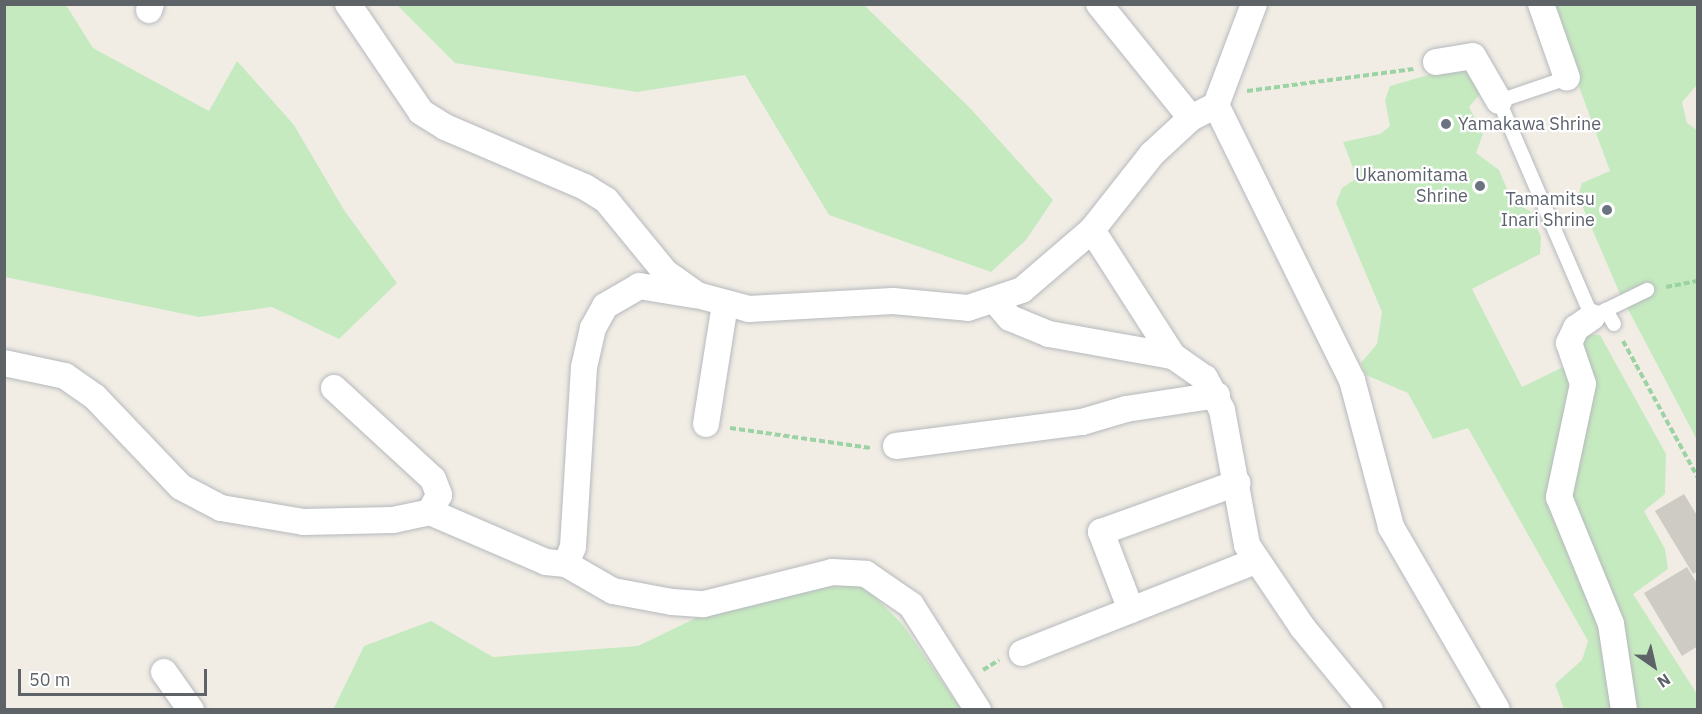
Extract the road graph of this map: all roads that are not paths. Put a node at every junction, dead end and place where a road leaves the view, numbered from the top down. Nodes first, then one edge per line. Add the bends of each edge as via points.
1 (348, 4) edge
2 (1099, 4) edge
3 (1254, 4) edge
4 (1541, 4) edge
5 (1436, 62) road end
6 (1567, 78) joint
7 (1218, 99) junction
8 (1499, 100) junction
9 (1191, 118) junction
10 (1092, 230) junction
11 (1647, 290) road end
12 (697, 295) junction
13 (996, 302) junction
14 (725, 304) junction
15 (1604, 317) junction
16 (1173, 356) junction
17 (4, 363) edge
18 (334, 388) dead end
19 (1217, 395) junction
20 (706, 424) road end
21 (896, 446) road end
22 (1237, 483) junction
23 (430, 512) junction
24 (1256, 561) junction
25 (566, 564) junction
26 (1131, 610) junction
27 (1022, 653) road end
28 (164, 672) dead end
29 (191, 710) edge
30 (978, 710) edge
31 (1371, 710) edge
32 (1497, 710) edge
33 (1624, 710) edge

1 - 12 street via 422,112 606,200 666,273
2 - 9 street
3 - 7 street
4 - 6 street
5 - 8 street via 1473,56
6 - 8 lane
7 - 9 street
7 - 32 street via 1352,380 1391,527
8 - 15 lane
9 - 10 street via 1122,187
10 - 13 street via 1051,271
10 - 16 street
11 - 15 lane
12 - 14 street
12 - 25 street via 639,286 605,306 593,328 584,367 573,548
13 - 14 street via 968,308 893,301 797,310
13 - 16 street via 1010,318 1049,334
14 - 20 street
15 - 33 street via 1576,328 1569,343 1583,384 1559,497 1611,624
16 - 19 street via 1191,364
17 - 23 street via 65,376 95,397 181,487 221,508 304,522 393,520
18 - 23 street via 433,479 439,495
19 - 21 street via 1126,409 1082,423
19 - 22 street
22 - 24 street via 1247,545
22 - 26 street via 1101,532
23 - 25 street via 546,562
24 - 26 street
24 - 31 street
25 - 30 street via 613,591 704,604 832,572 866,574 911,605
26 - 27 street
28 - 29 street

